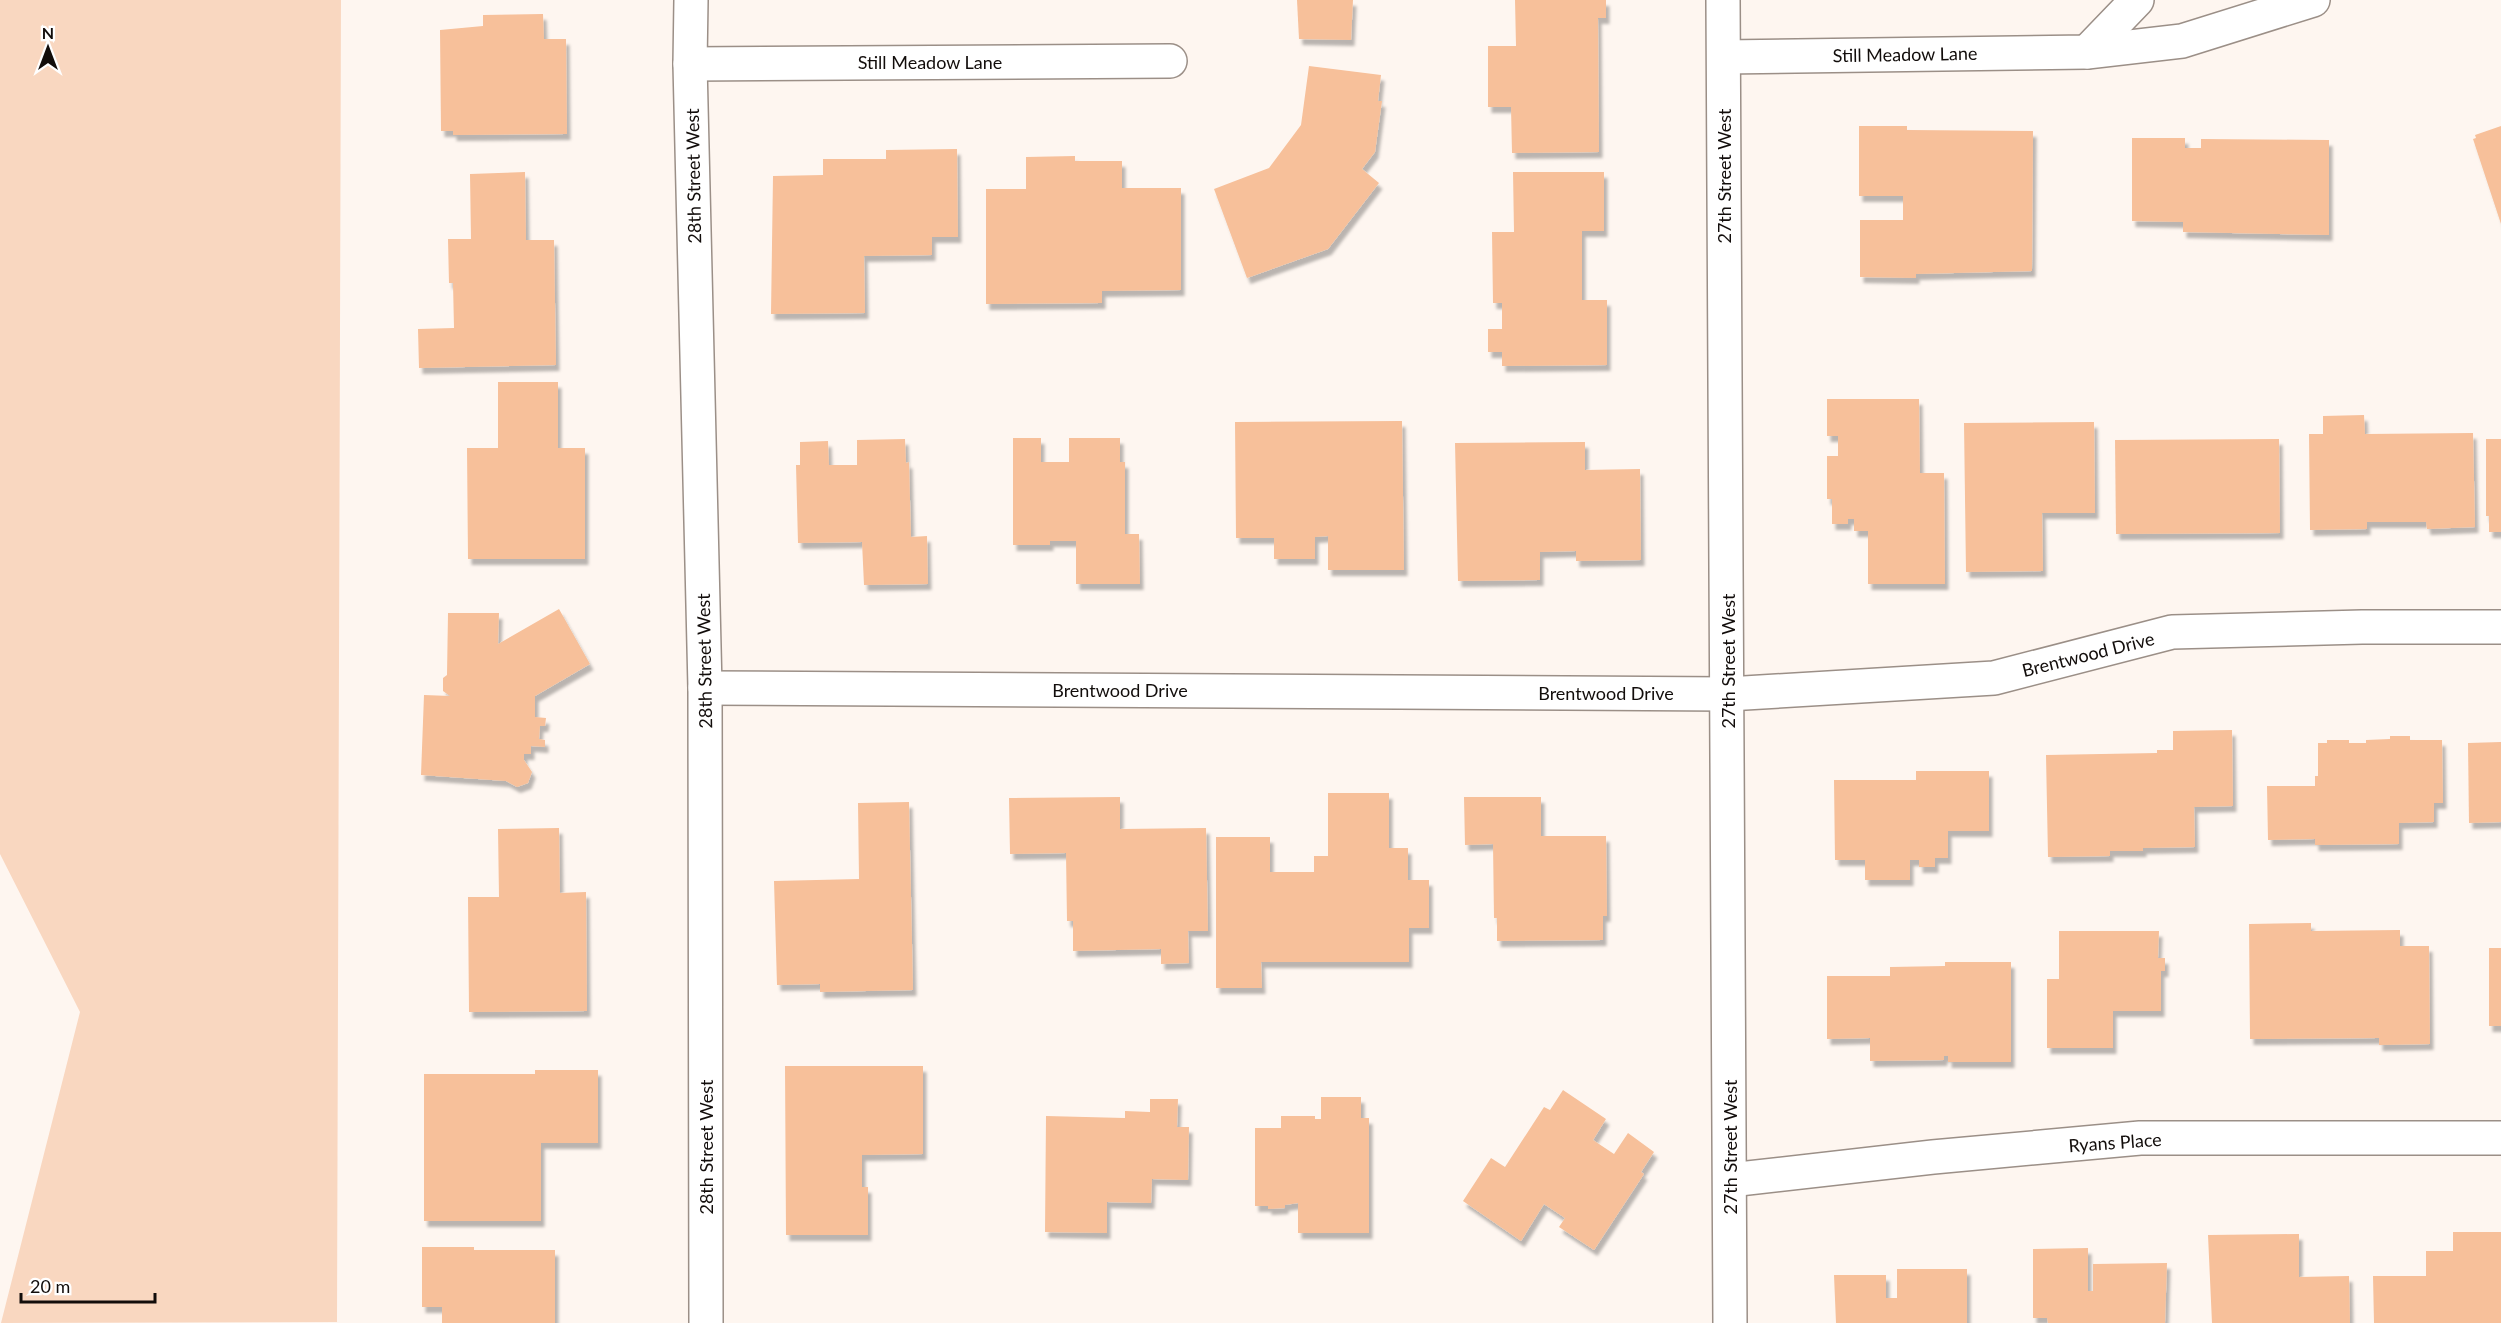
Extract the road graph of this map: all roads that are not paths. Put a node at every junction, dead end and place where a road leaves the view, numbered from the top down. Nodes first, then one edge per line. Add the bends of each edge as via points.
1 (691, 0) edge
2 (1723, 0) edge
3 (2137, 0) edge
4 (2313, 0) edge
5 (2087, 52) junction
6 (1724, 57) junction
7 (1170, 61) dead end
8 (690, 64) junction
9 (2501, 627) edge
10 (705, 688) junction
11 (1728, 694) junction
12 (2501, 1138) edge
13 (1730, 1180) junction
14 (706, 1323) edge
15 (1730, 1323) edge

1 - 8 street, 28th Street West
2 - 6 street, 27th Street West
3 - 5 street
4 - 5 street, Still Meadow Lane via 2182,41
5 - 6 street, Still Meadow Lane
6 - 11 street, 27th Street West
7 - 8 street, Still Meadow Lane
8 - 10 street, 28th Street West
9 - 11 street, Brentwood Drive via 2172,633 1994,678
10 - 11 street, Brentwood Drive
10 - 14 street, 28th Street West
11 - 13 street, 27th Street West
12 - 13 street, Ryans Place via 2140,1138
13 - 15 street, 27th Street West

